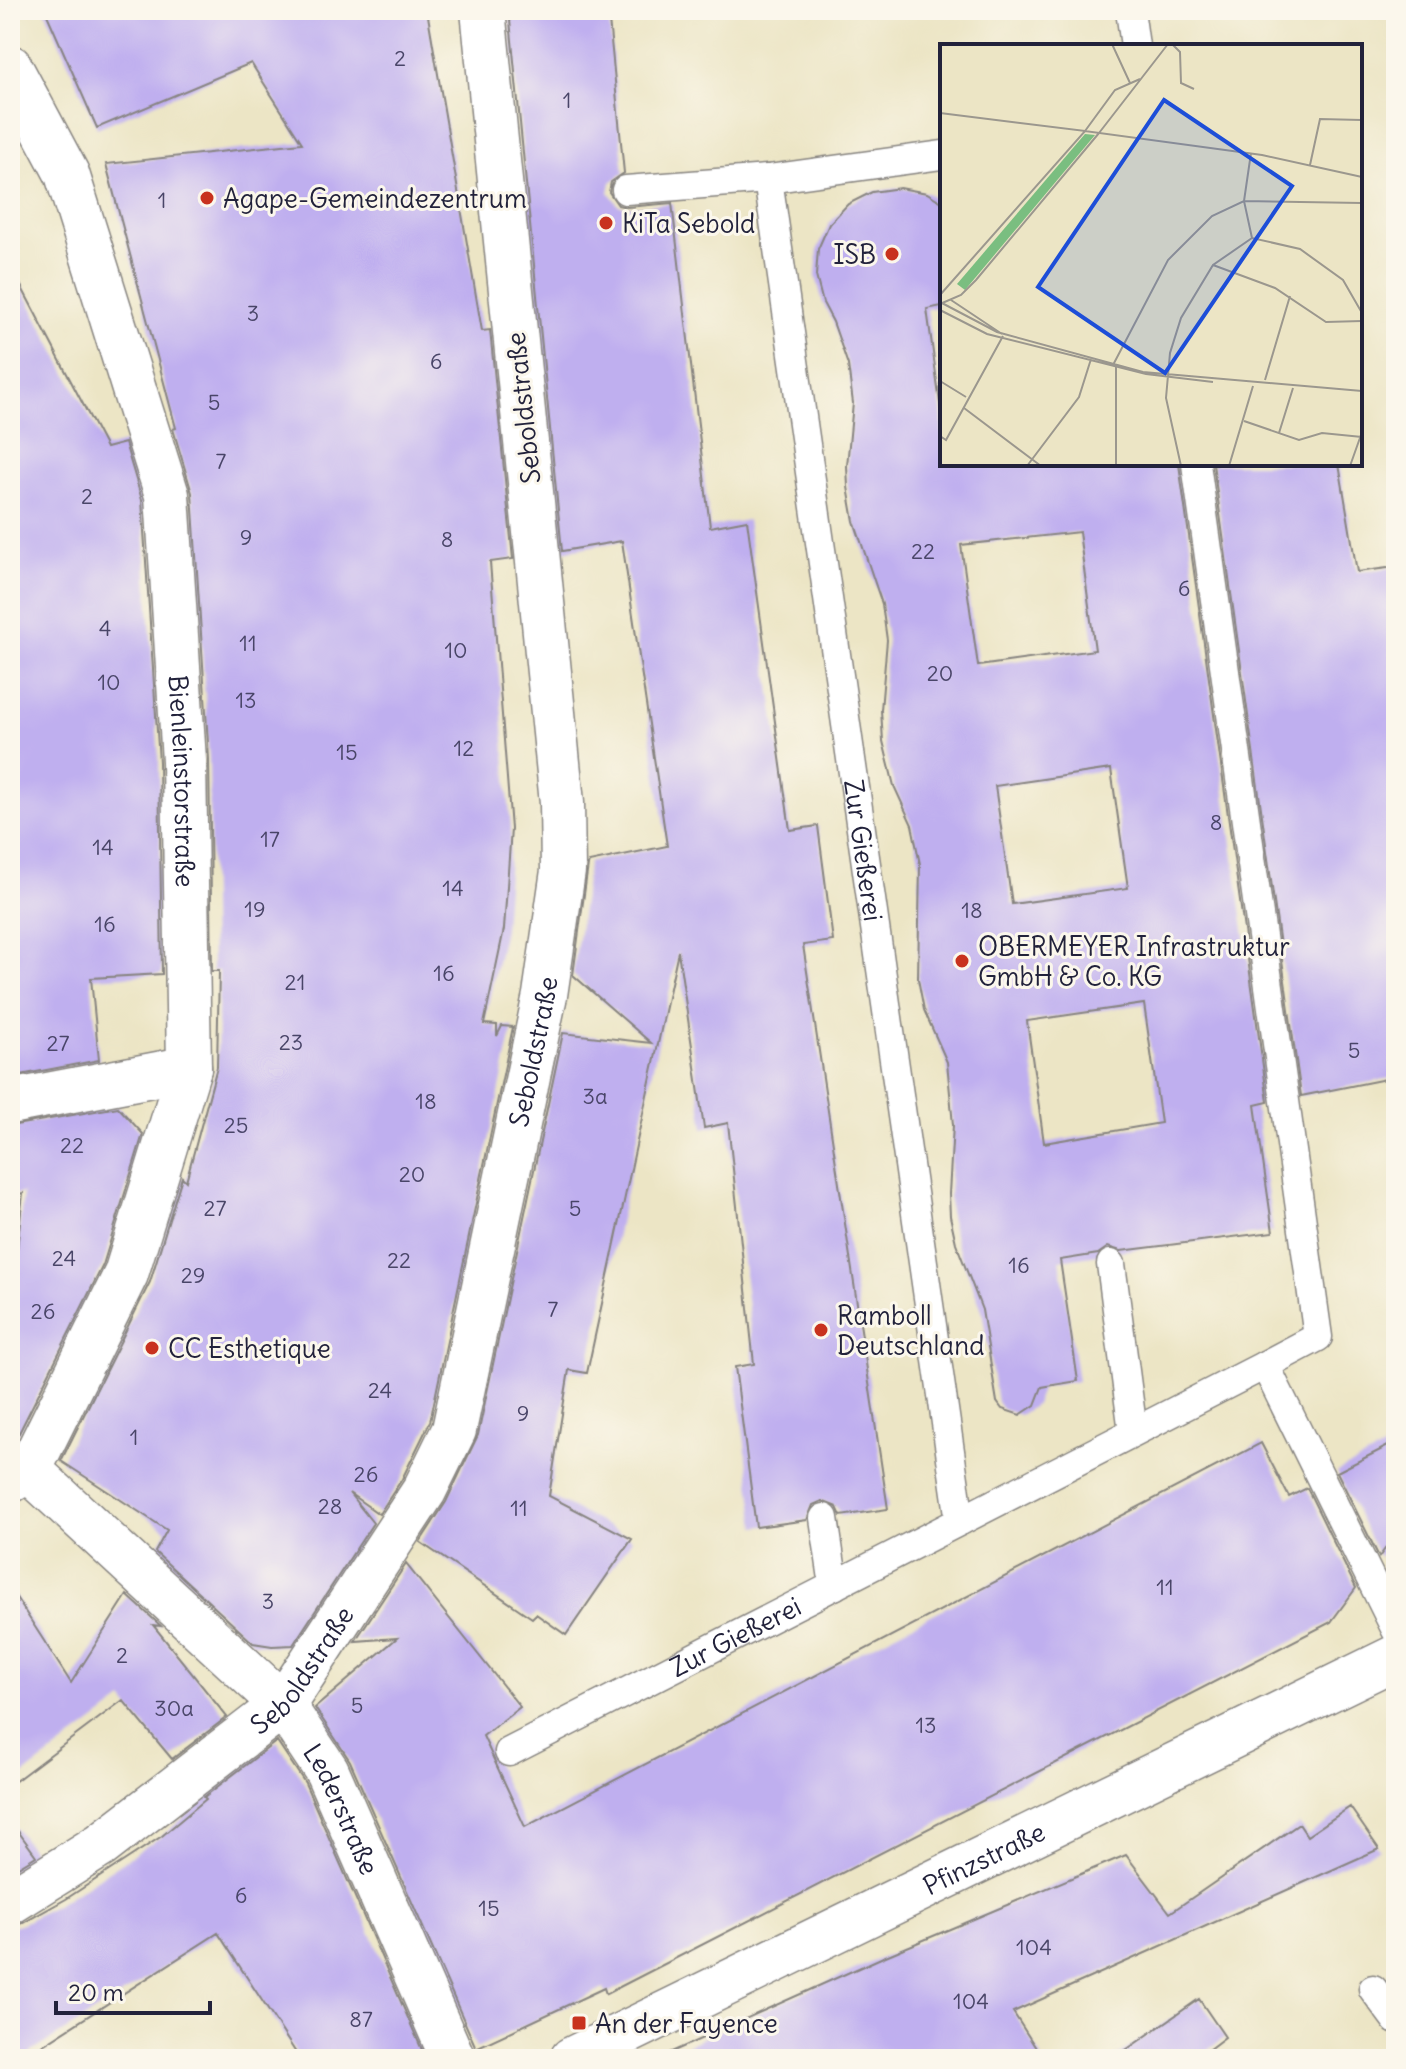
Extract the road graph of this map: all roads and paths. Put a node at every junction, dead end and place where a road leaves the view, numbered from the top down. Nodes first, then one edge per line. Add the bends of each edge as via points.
1 (483, 10) edge
2 (1130, 10) edge
3 (1135, 44) edge
4 (10, 67) edge
5 (940, 155) edge
6 (768, 179) junction
7 (626, 190) dead end
8 (1196, 466) edge
9 (189, 1068) junction
10 (10, 1102) edge
11 (1111, 1264) dead end
12 (1265, 1365) junction
13 (1133, 1432) junction
14 (20, 1475) edge
15 (824, 1518) dead end
16 (960, 1521) junction
17 (834, 1586) junction
18 (1396, 1630) edge
19 (1396, 1657) edge
20 (283, 1705) junction
21 (509, 1752) dead end
22 (10, 1902) edge
23 (1373, 1989) dead end
24 (1396, 2020) edge
25 (453, 2059) edge
26 (572, 2059) edge

1 - 20 street, Seboldstraße via 562,803 563,871 545,995 454,1430 424,1491
2 - 3 lane
4 - 9 street, Bienleinstorstraße via 67,174 167,495 184,761
5 - 6 lane
6 - 7 lane
6 - 16 lane, Zur Gießerei
8 - 12 lane, Zur Gießerei via 1318,1337
9 - 10 street
9 - 14 street, Bienleinstorstraße via 126,1274
11 - 13 lane
12 - 13 lane, Zur Gießerei
12 - 18 lane
13 - 16 lane, Zur Gießerei
14 - 20 street, Lederstraße
15 - 17 lane
16 - 17 lane, Zur Gießerei
17 - 21 lane, Zur Gießerei
19 - 26 street, Pfinzstraße
20 - 22 street, Seboldstraße via 101,1845
20 - 25 street, Lederstraße via 327,1771
23 - 24 lane

